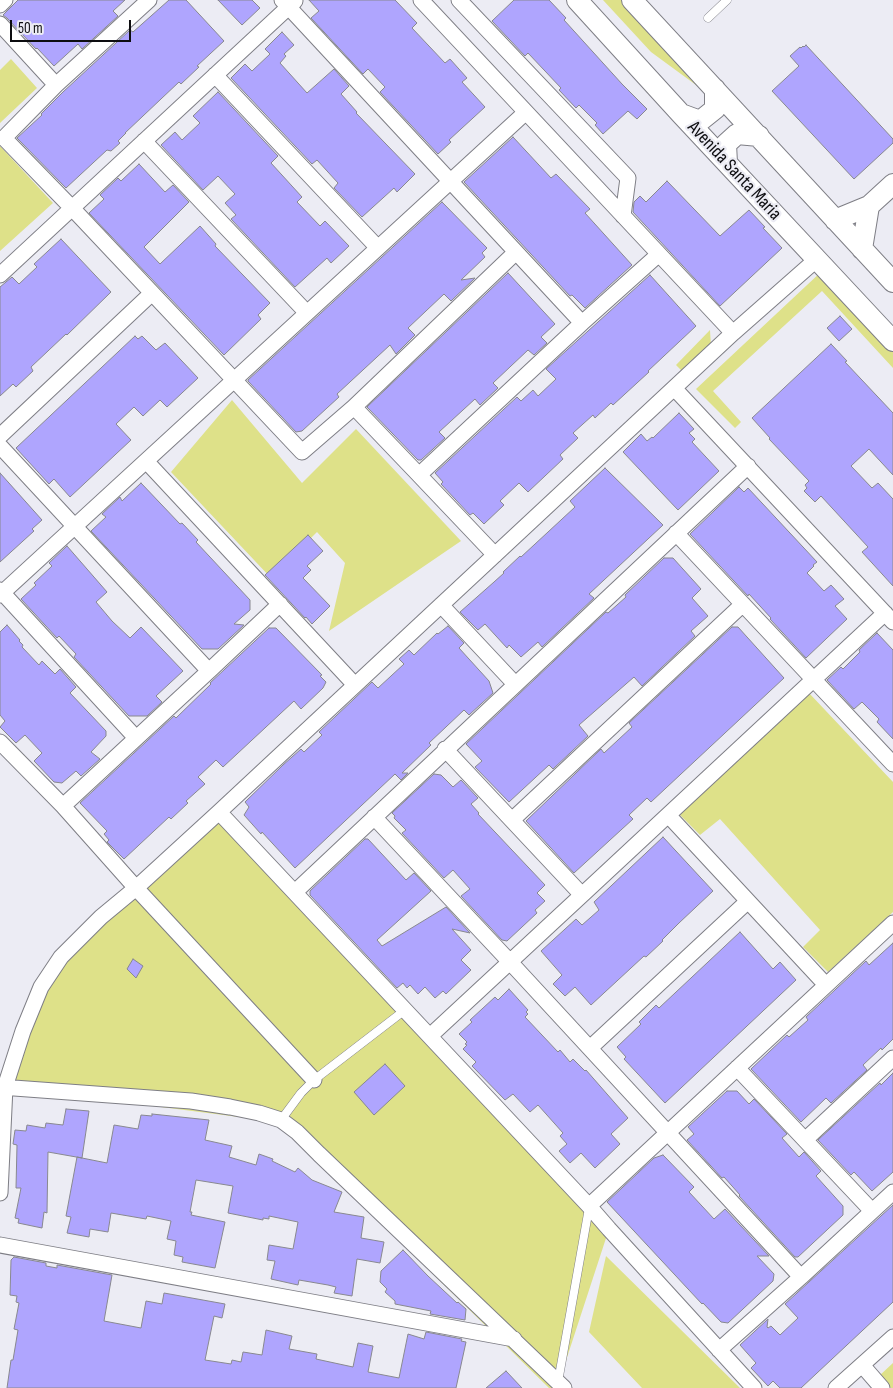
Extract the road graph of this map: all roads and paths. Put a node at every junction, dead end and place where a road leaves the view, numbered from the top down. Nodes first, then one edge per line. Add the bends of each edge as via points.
1 (5, 0) edge
2 (150, 0) edge
3 (421, 0) edge
4 (459, 0) edge
5 (577, 0) edge
6 (632, 0) edge
7 (727, 0) edge
8 (289, 2) edge
9 (0, 5) edge
10 (708, 18) dead end
11 (0, 24) edge
12 (215, 75) junction
13 (56, 85) junction
14 (715, 89) junction
15 (526, 112) junction
16 (680, 114) junction
17 (759, 136) junction
18 (144, 141) junction
19 (727, 163) junction
20 (450, 182) junction
21 (893, 184) edge
22 (869, 206) junction
23 (72, 208) junction
24 (623, 216) junction
25 (835, 220) junction
26 (378, 248) junction
27 (862, 249) junction
28 (516, 252) junction
29 (658, 254) junction
30 (817, 259) junction
31 (0, 275) edge
32 (893, 282) edge
33 (152, 293) junction
34 (307, 313) junction
35 (582, 323) junction
36 (733, 333) junction
37 (893, 341) edge
38 (234, 380) junction
39 (674, 388) junction
40 (354, 407) junction
41 (0, 436) edge
42 (0, 446) edge
43 (146, 461) junction
44 (748, 466) junction
45 (419, 475) junction
46 (75, 526) junction
47 (676, 533) junction
48 (495, 555) junction
49 (1, 593) edge
50 (280, 604) junction
51 (743, 604) junction
52 (441, 605) junction
53 (889, 617) edge
54 (209, 671) junction
55 (813, 679) junction
56 (516, 684) junction
57 (355, 685) junction
58 (136, 738) junction
59 (0, 742) edge
60 (446, 749) junction
61 (893, 764) edge
62 (63, 806) junction
63 (219, 812) junction
64 (668, 815) junction
65 (374, 817) junction
66 (512, 820) junction
67 (136, 888) junction
68 (294, 892) junction
69 (582, 895) junction
70 (748, 901) junction
71 (893, 922) edge
72 (510, 962) junction
73 (826, 985) junction
74 (405, 1010) junction
75 (430, 1036) junction
76 (590, 1048) junction
77 (893, 1058) edge
78 (737, 1068) junction
79 (314, 1080) junction
80 (3, 1087) edge
81 (281, 1120) junction
82 (668, 1133) junction
83 (805, 1140) junction
84 (0, 1192) edge
85 (893, 1192) edge
86 (590, 1206) junction
87 (872, 1211) junction
88 (0, 1245) edge
89 (801, 1277) junction
90 (893, 1337) edge
91 (514, 1340) junction
92 (719, 1350) junction
93 (862, 1365) junction
94 (560, 1386) edge
95 (754, 1388) edge
96 (836, 1388) edge
97 (882, 1388) edge

1 - 9 street
2 - 13 street
3 - 15 street
4 - 24 street via 628,178
5 - 16 main road, Avenida Santa Maria
6 - 14 main road
7 - 10 lane
8 - 12 street
8 - 20 street
11 - 13 street
12 - 18 street
12 - 26 street
13 - 23 street via 4,138
14 - 16 main road via 715,109 700,121
14 - 17 main road
15 - 20 street
15 - 24 street
16 - 19 main road, Avenida Santa Maria
17 - 19 main road via 737,134 726,144
17 - 25 main road
18 - 23 street
18 - 34 street
19 - 30 main road, Avenida Santa Maria
20 - 26 street
20 - 28 street
21 - 22 main road
22 - 25 main road
22 - 27 main road
23 - 31 street
23 - 33 street
24 - 29 street
25 - 27 main road
26 - 34 street
27 - 32 main road
28 - 35 street
28 - 40 street
29 - 35 street
29 - 36 street
30 - 36 street
30 - 37 main road, Avenida Santa Maria
33 - 38 street
33 - 41 street
34 - 38 street
35 - 45 street
36 - 39 street
38 - 40 street via 302,452
38 - 43 street
39 - 44 street
39 - 48 street
40 - 45 street
42 - 46 street
43 - 46 street
43 - 50 street
44 - 47 street
44 - 53 street
45 - 48 street
46 - 49 street
46 - 54 street
47 - 51 street
47 - 56 street
48 - 52 street
49 - 58 street
50 - 54 street
50 - 57 street
51 - 55 street
51 - 66 street
52 - 56 street
52 - 57 street
53 - 55 street
54 - 58 street
55 - 61 street
55 - 64 street
56 - 60 street
57 - 63 street
58 - 62 street
59 - 62 street
60 - 65 street
60 - 66 street
62 - 67 street
63 - 67 street
63 - 68 street
64 - 69 street
64 - 70 street
65 - 68 street
65 - 72 street
66 - 69 street
67 - 79 street
67 - 80 street via 61,956 41,987
68 - 74 street
69 - 72 street
70 - 73 street
70 - 76 street
71 - 73 street
72 - 75 street
72 - 76 street
73 - 78 street
74 - 75 street
74 - 79 lane
75 - 86 street
76 - 82 street
77 - 83 street
78 - 82 street
78 - 83 street
79 - 81 lane
80 - 81 street via 191,1101
80 - 84 street
81 - 91 street
82 - 86 street
82 - 89 street
83 - 87 street
85 - 87 street
86 - 92 street
86 - 94 lane
87 - 89 street
88 - 91 street
89 - 92 street
90 - 93 street
91 - 94 street
92 - 95 street
93 - 96 street
93 - 97 street

